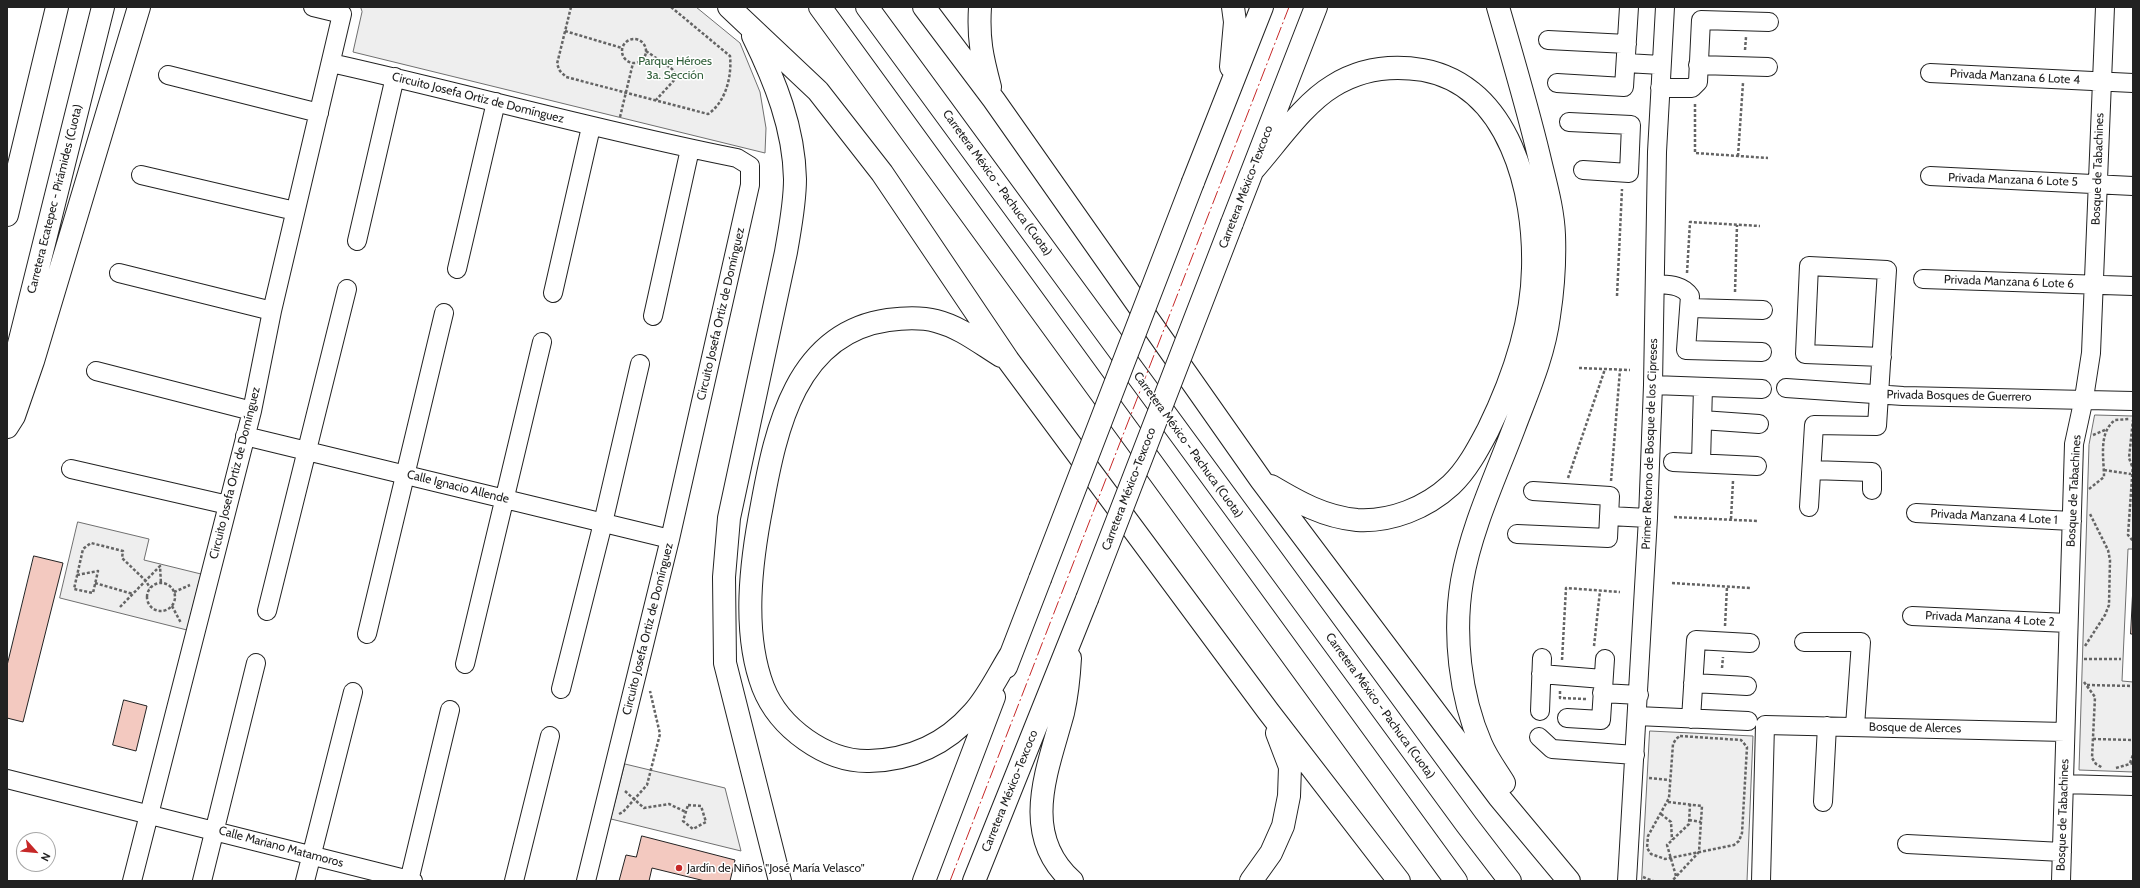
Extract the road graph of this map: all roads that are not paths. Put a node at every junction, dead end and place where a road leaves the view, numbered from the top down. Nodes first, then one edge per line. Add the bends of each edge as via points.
1 (57, 7) edge
2 (103, 7) edge
3 (140, 7) edge
4 (313, 7) edge
5 (820, 7) edge
6 (867, 7) edge
7 (924, 7) edge
8 (980, 7) edge
9 (1233, 7) edge
10 (1262, 7) edge
11 (1316, 7) edge
12 (1498, 7) edge
13 (1629, 7) edge
14 (1665, 7) edge
15 (2105, 7) edge
16 (737, 14) edge
17 (1769, 22) dead end
18 (1548, 40) dead end
19 (1627, 44) junction
20 (331, 63) junction
21 (1626, 63) junction
22 (1661, 65) junction
23 (1768, 67) dead end
24 (1930, 73) dead end
25 (1698, 74) junction
26 (168, 75) dead end
27 (395, 77) junction
28 (2101, 81) junction
29 (1557, 83) dead end
30 (2133, 83) edge
31 (1660, 88) junction
32 (1228, 92) junction
33 (994, 100) junction
34 (496, 102) junction
35 (319, 113) junction
36 (1569, 122) dead end
37 (591, 127) junction
38 (690, 149) junction
39 (1630, 149) junction
40 (1657, 152) junction
41 (1253, 170) junction
42 (1583, 170) dead end
43 (141, 175) dead end
44 (1930, 176) dead end
45 (2097, 184) junction
46 (2133, 186) edge
47 (295, 211) junction
48 (7, 215) edge
49 (357, 242) dead end
50 (457, 269) dead end
51 (119, 273) dead end
52 (1923, 279) dead end
53 (1655, 284) junction
54 (2095, 285) junction
55 (2133, 286) edge
56 (347, 289) dead end
57 (553, 293) dead end
58 (1690, 308) junction
59 (1763, 310) dead end
60 (272, 311) junction
61 (444, 313) dead end
62 (653, 316) dead end
63 (542, 342) dead end
64 (1762, 352) dead end
65 (1882, 357) junction
66 (1008, 360) junction
67 (640, 364) dead end
68 (96, 371) dead end
69 (1653, 385) junction
70 (1703, 387) junction
71 (1786, 388) dead end
72 (1762, 389) dead end
73 (7, 392) edge
74 (1880, 394) junction
75 (2084, 398) junction
76 (2133, 400) edge
77 (252, 411) junction
78 (1702, 420) junction
79 (1759, 424) dead end
80 (7, 427) edge
81 (245, 436) junction
82 (308, 450) junction
83 (1672, 462) dead end
84 (1701, 463) junction
85 (1757, 466) dead end
86 (71, 469) dead end
87 (1812, 470) junction
88 (407, 474) junction
89 (1261, 480) junction
90 (1872, 490) dead end
91 (1533, 491) dead end
92 (504, 498) junction
93 (228, 505) junction
94 (1809, 507) dead end
95 (1916, 513) dead end
96 (1609, 516) junction
97 (1648, 518) junction
98 (2072, 521) junction
99 (603, 523) junction
100 (1517, 534) dead end
101 (670, 539) junction
102 (267, 611) dead end
103 (1912, 616) dead end
104 (2068, 623) junction
105 (367, 634) dead end
106 (1070, 642) junction
107 (1804, 642) dead end
108 (1750, 643) dead end
109 (1011, 654) junction
110 (1604, 659) dead end
111 (256, 663) dead end
112 (465, 664) dead end
113 (1693, 683) junction
114 (1747, 686) dead end
115 (1600, 687) junction
116 (561, 689) dead end
117 (353, 692) dead end
118 (1639, 695) junction
119 (450, 710) dead end
120 (1268, 711) junction
121 (1540, 711) dead end
122 (1637, 716) junction
123 (1567, 718) dead end
124 (1691, 719) junction
125 (1748, 721) dead end
126 (1827, 726) junction
127 (1855, 726) junction
128 (2065, 732) junction
129 (550, 736) dead end
130 (1539, 737) dead end
131 (1635, 755) junction
132 (7, 779) edge
133 (2064, 784) junction
134 (2133, 786) edge
135 (1824, 802) dead end
136 (149, 814) junction
137 (215, 830) junction
138 (1537, 841) junction
139 (1907, 844) dead end
140 (2062, 852) junction
141 (312, 855) junction
142 (132, 881) edge
143 (202, 881) edge
144 (305, 881) edge
145 (410, 881) edge
146 (514, 881) edge
147 (586, 881) edge
148 (780, 881) edge
149 (924, 881) edge
150 (974, 881) edge
151 (1072, 881) edge
152 (1251, 881) edge
153 (1399, 881) edge
154 (1456, 881) edge
155 (1510, 881) edge
156 (1570, 881) edge
157 (1627, 881) edge
158 (1761, 881) edge
159 (2060, 881) edge

1 - 48 highway
2 - 73 highway, Carretera Ecatepec - Pirámides (Cuota)
3 - 80 highway via 33,361 14,416
4 - 20 street, Circuito Josefa Ortiz de Domínguez via 342,14
5 - 154 highway
6 - 155 highway, Carretera México - Pachuca (Cuota)
7 - 33 highway
8 - 33 highway via 980,52
9 - 32 highway
10 - 32 highway
11 - 41 highway, Carretera México-Texcoco
12 - 138 highway via 1527,108 1549,200 1554,234 1553,274 1549,317 1540,362 1488,497 1466,566 1459,608 1459,636 1462,676 1469,711 1482,746
13 - 19 street
14 - 22 street, Primer Retorno de Bosque de los Cipreses
15 - 28 street, Bosque de Tabachines
16 - 66 highway via 818,91 882,173
16 - 148 highway via 771,72 784,108 794,178 793,212 786,252 729,518 724,577 725,663
17 - 25 street via 1701,20
18 - 19 street
19 - 21 street
20 - 27 street, Circuito Josefa Ortiz de Domínguez
20 - 35 street, Circuito Josefa Ortiz de Domínguez
21 - 22 street
21 - 29 street via 1624,87
22 - 31 street, Primer Retorno de Bosque de los Cipreses
23 - 25 street via 1744,66
24 - 28 street, Privada Manzana 6 Lote 4
25 - 31 street via 1692,88
26 - 35 street
27 - 34 street, Circuito Josefa Ortiz de Domínguez
27 - 49 street
28 - 30 street, Privada Manzana 6 Lote 4
28 - 45 street, Bosque de Tabachines
31 - 40 street, Primer Retorno de Bosque de los Cipreses
32 - 109 highway, bridge
33 - 89 highway
34 - 37 street, Circuito Josefa Ortiz de Domínguez
34 - 50 street
35 - 47 street, Circuito Josefa Ortiz de Domínguez
36 - 39 street via 1631,125
37 - 38 street, Circuito Josefa Ortiz de Domínguez
37 - 57 street
38 - 62 street
38 - 101 street, Circuito Josefa Ortiz de Domínguez via 737,158 750,166 750,185
39 - 40 street
39 - 42 street via 1629,173
40 - 53 street, Primer Retorno de Bosque de los Cipreses
41 - 89 highway via 1310,104 1332,86 1358,74 1383,68 1409,68 1431,72 1472,92 1503,128 1523,178 1530,222 1533,268 1518,362 1500,406 1475,454 1446,489 1429,502 1405,514 1359,520 1337,517 1312,509
41 - 106 highway, Carretera México-Texcoco, bridge
43 - 47 street
44 - 45 street, Privada Manzana 6 Lote 5
45 - 46 street, Privada Manzana 6 Lote 5
45 - 54 street, Bosque de Tabachines
47 - 60 street, Circuito Josefa Ortiz de Domínguez
51 - 60 street
52 - 54 street, Privada Manzana 6 Lote 6
53 - 58 street via 1686,290 1690,296
53 - 69 street, Primer Retorno de Bosque de los Cipreses
54 - 55 street, Privada Manzana 6 Lote 6
54 - 75 street, Bosque de Tabachines via 2091,353
56 - 82 street
58 - 59 street
58 - 64 street via 1686,350
60 - 77 street, Circuito Josefa Ortiz de Domínguez
61 - 88 street
63 - 92 street
65 - 65 street via 1887,270 1809,266 1805,354
65 - 74 street
66 - 109 highway via 963,332 935,320 903,318 870,322 838,337 814,359 794,391 778,434 755,540 751,601 754,654 764,689 783,718 802,739 832,754 860,761 892,760 920,752 947,737 974,713
66 - 120 highway
67 - 99 street
68 - 77 street
69 - 70 street
69 - 97 street, Primer Retorno de Bosque de los Cipreses
70 - 72 street
70 - 78 street
71 - 74 street, Privada Bosques de Guerrero
74 - 75 street, Privada Bosques de Guerrero
74 - 87 street via 1877,426 1814,425
75 - 76 street, Privada Bosques de Guerrero
75 - 98 street, Bosque de Tabachines via 2074,444
77 - 81 street, Circuito Josefa Ortiz de Domínguez
78 - 79 street
78 - 84 street
81 - 82 street, Calle Ignacio Allende
81 - 93 street, Circuito Josefa Ortiz de Domínguez
82 - 88 street, Calle Ignacio Allende
82 - 102 street
83 - 84 street
84 - 85 street
86 - 93 street
87 - 90 street via 1872,472
87 - 94 street
88 - 92 street, Calle Ignacio Allende
88 - 105 street
89 - 138 highway via 1499,797
91 - 96 street via 1610,496
92 - 99 street, Calle Ignacio Allende
92 - 112 street
93 - 136 street, Circuito Josefa Ortiz de Domínguez
95 - 98 street, Privada Manzana 4 Lote 1
96 - 97 street
96 - 100 street via 1608,538
97 - 118 street, Primer Retorno de Bosque de los Cipreses
98 - 104 street, Bosque de Tabachines
99 - 101 street, Calle Ignacio Allende
99 - 116 street
101 - 147 street, Circuito Josefa Ortiz de Domínguez
103 - 104 street, Privada Manzana 4 Lote 2
104 - 128 street, Bosque de Tabachines
106 - 150 highway, Carretera México-Texcoco
106 - 151 highway via 1067,694 1048,762 1041,798 1041,821 1046,842
107 - 127 street via 1861,642
108 - 113 street via 1696,640
109 - 149 highway
110 - 115 street
111 - 137 street
113 - 114 street
113 - 124 street
115 - 118 street
115 - 121 street via 1561,676 1542,666
115 - 123 street via 1601,720
117 - 141 street
118 - 122 street, Primer Retorno de Bosque de los Cipreses
119 - 145 street
120 - 152 highway via 1290,768 1289,796 1283,826 1271,854
120 - 153 highway
122 - 124 street
122 - 131 street, Primer Retorno de Bosque de los Cipreses
124 - 125 street
126 - 127 street, Bosque de Alerces
126 - 135 street
126 - 158 street, Bosque de Alerces via 1766,725
127 - 128 street, Bosque de Alerces
128 - 133 street, Bosque de Tabachines
129 - 146 street
130 - 131 street via 1552,749
131 - 157 street, Primer Retorno de Bosque de los Cipreses
132 - 136 street, Calle Mariano Matamoros
133 - 134 street
133 - 140 street, Bosque de Tabachines
136 - 137 street, Calle Mariano Matamoros
136 - 142 street, Circuito Josefa Ortiz de Domínguez
137 - 141 street, Calle Mariano Matamoros
137 - 143 street
138 - 156 highway
139 - 140 street
140 - 159 street, Bosque de Tabachines
141 - 144 street
141 - 145 street, Calle Mariano Matamoros

